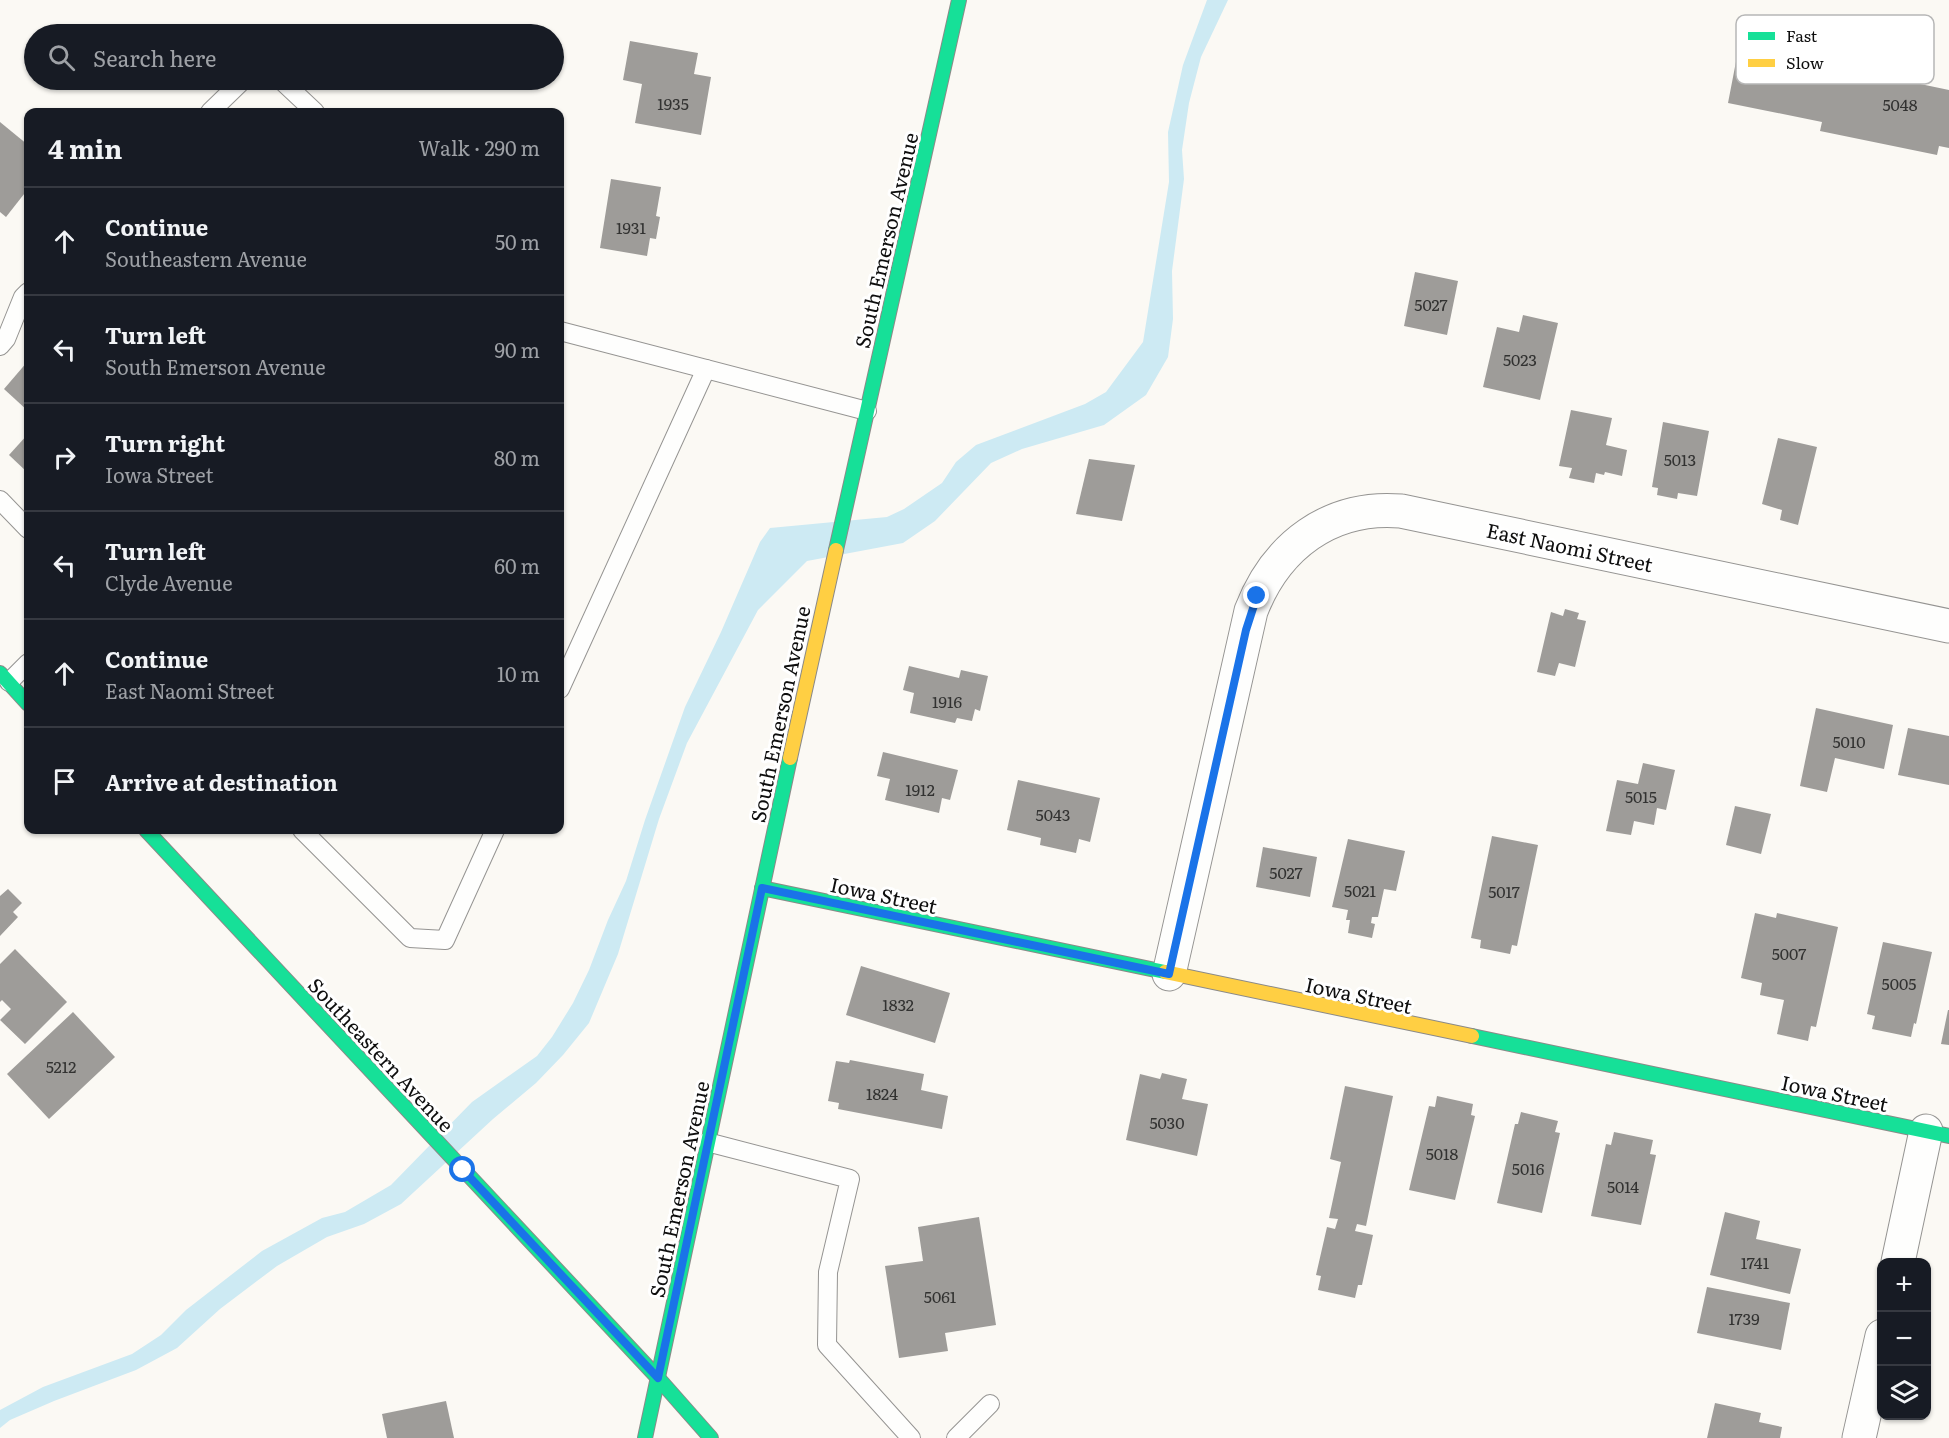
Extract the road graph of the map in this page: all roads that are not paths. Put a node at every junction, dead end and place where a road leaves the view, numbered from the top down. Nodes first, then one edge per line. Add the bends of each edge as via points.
1 (959, 0) edge
2 (233, 90) edge
3 (292, 90) edge
4 (214, 108) edge
5 (311, 108) edge
6 (24, 296) edge
7 (564, 332) edge
8 (0, 346) edge
9 (706, 369) junction
10 (867, 411) junction
11 (0, 500) edge
12 (24, 525) edge
13 (1949, 626) edge
14 (564, 680) edge
15 (150, 834) edge
16 (306, 834) edge
17 (493, 834) edge
18 (762, 888) junction
19 (1169, 974) junction
20 (1938, 1134) edge
21 (707, 1143) junction
22 (1900, 1258) edge
23 (1877, 1355) edge
24 (658, 1378) junction
25 (990, 1404) dead end
26 (645, 1438) edge
27 (711, 1438) edge
28 (911, 1438) edge
29 (956, 1438) edge
30 (1859, 1438) edge

1 - 10 main road, South Emerson Avenue
2 - 4 lane
3 - 5 lane
6 - 8 lane
7 - 9 lane
9 - 10 lane
9 - 14 lane
10 - 18 main road, South Emerson Avenue
11 - 12 lane
13 - 19 street, East Naomi Street via 1413,513 1366,511 1315,530 1276,563 1257,596 1246,630
15 - 24 main road, Southeastern Avenue
16 - 17 lane via 410,938 445,940
18 - 19 main road, Iowa Street
18 - 21 main road, South Emerson Avenue
19 - 20 main road, Iowa Street
20 - 22 street
21 - 24 main road, South Emerson Avenue
21 - 28 lane via 850,1179 828,1272 827,1345
23 - 30 street
24 - 26 main road, South Emerson Avenue
24 - 27 main road, Southeastern Avenue
25 - 29 lane

